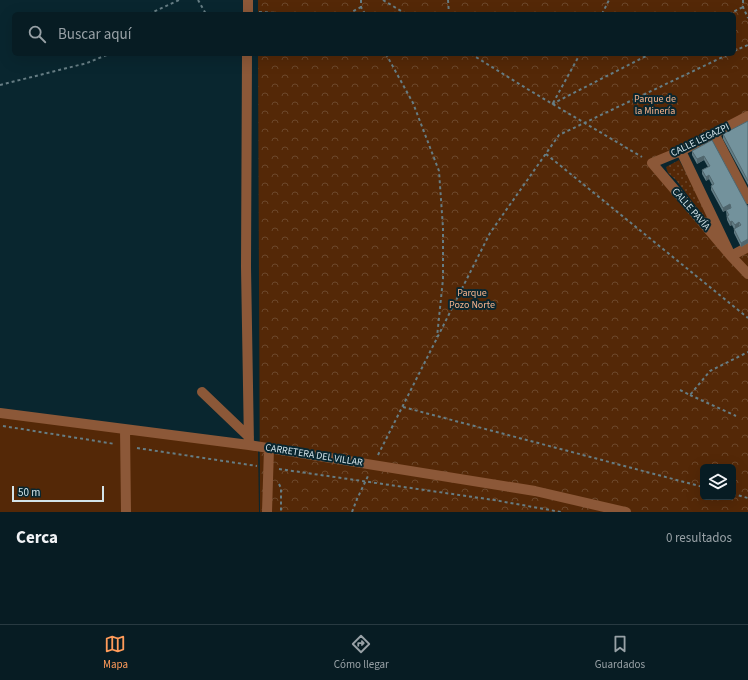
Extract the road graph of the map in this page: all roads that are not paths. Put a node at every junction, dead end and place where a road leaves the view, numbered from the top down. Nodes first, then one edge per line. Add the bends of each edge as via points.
1 (248, 0) edge
2 (248, 12) edge
3 (247, 56) edge
4 (748, 116) edge
5 (714, 133) junction
6 (681, 151) junction
7 (652, 163) joint
8 (748, 199) edge
9 (748, 247) edge
10 (731, 256) junction
11 (748, 274) edge
12 (202, 392) dead end
13 (0, 413) edge
14 (125, 429) junction
15 (249, 441) junction
16 (269, 448) junction
17 (126, 512) edge
18 (267, 512) edge
19 (626, 512) edge

1 - 2 street
3 - 15 street via 246,267
4 - 5 street, CALLE LEGAZPI
5 - 6 street, CALLE LEGAZPI
5 - 8 street
6 - 7 street, CALLE LEGAZPI
6 - 10 street, CALLE PAVÍA
7 - 10 street, CALLE PAVÍA
9 - 10 street
10 - 11 street, CALLE PAVÍA
12 - 15 street
13 - 14 street, CARRETERA DEL VILLAR
14 - 15 street, CARRETERA DEL VILLAR
14 - 17 street
15 - 16 street, CARRETERA DEL VILLAR
16 - 18 street
16 - 19 street, CARRETERA DEL VILLAR via 535,491

